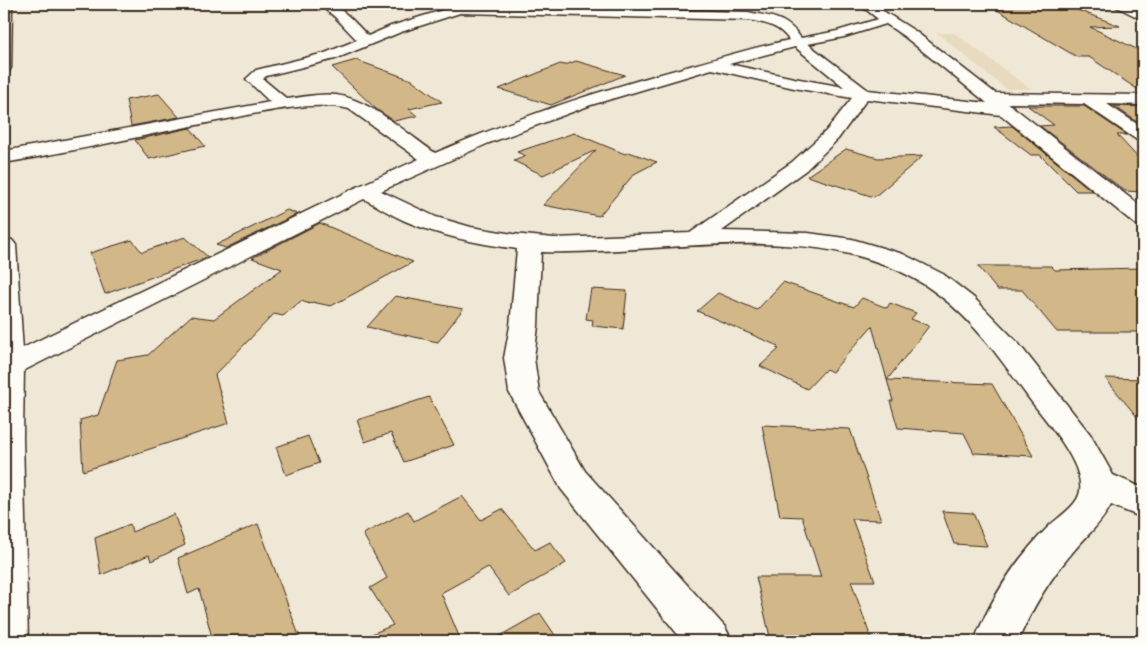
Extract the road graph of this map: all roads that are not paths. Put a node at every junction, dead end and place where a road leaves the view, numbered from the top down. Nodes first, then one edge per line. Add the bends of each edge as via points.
1 (6, 4) edge
2 (324, 4) edge
3 (864, 4) edge
4 (1117, 4) edge
5 (588, 8) edge
6 (1143, 16) edge
7 (884, 18) junction
8 (367, 42) junction
9 (798, 43) junction
10 (712, 64) junction
11 (4, 68) edge
12 (863, 94) junction
13 (990, 98) junction
14 (1087, 99) junction
15 (1143, 100) edge
16 (282, 104) junction
17 (1004, 110) junction
18 (1143, 136) edge
19 (4, 157) edge
20 (433, 160) junction
21 (364, 191) junction
22 (1143, 219) edge
23 (695, 240) junction
24 (529, 244) junction
25 (4, 245) edge
26 (9, 366) junction
27 (1098, 483) junction
28 (5, 501) edge
29 (1143, 504) edge
30 (6, 641) edge
31 (710, 641) edge
32 (996, 641) edge

1 - 11 main road
2 - 8 main road via 338,12
3 - 7 main road
4 - 6 main road
5 - 8 main road via 459,9
5 - 9 main road via 764,18 788,29
7 - 9 main road via 876,24
7 - 13 main road via 910,34
8 - 16 main road via 330,56 268,70 256,76 254,79
9 - 10 main road
9 - 12 main road
10 - 12 main road via 794,83
10 - 20 main road via 585,100
12 - 17 main road
12 - 23 main road via 832,135 799,166
13 - 14 main road
13 - 17 main road
14 - 15 main road
14 - 18 main road
16 - 19 main road
16 - 20 main road via 336,100 355,105
17 - 22 main road
20 - 21 main road
21 - 24 main road via 415,217 459,230
21 - 26 main road
23 - 24 main road
23 - 27 main road via 779,237 825,240 884,255 935,279 958,297 1009,350 1071,434 1094,469
24 - 31 main road via 519,358 524,392 569,475
25 - 26 main road
26 - 28 main road
27 - 29 main road
27 - 32 main road via 1098,493 1089,512 1027,580
28 - 30 main road

